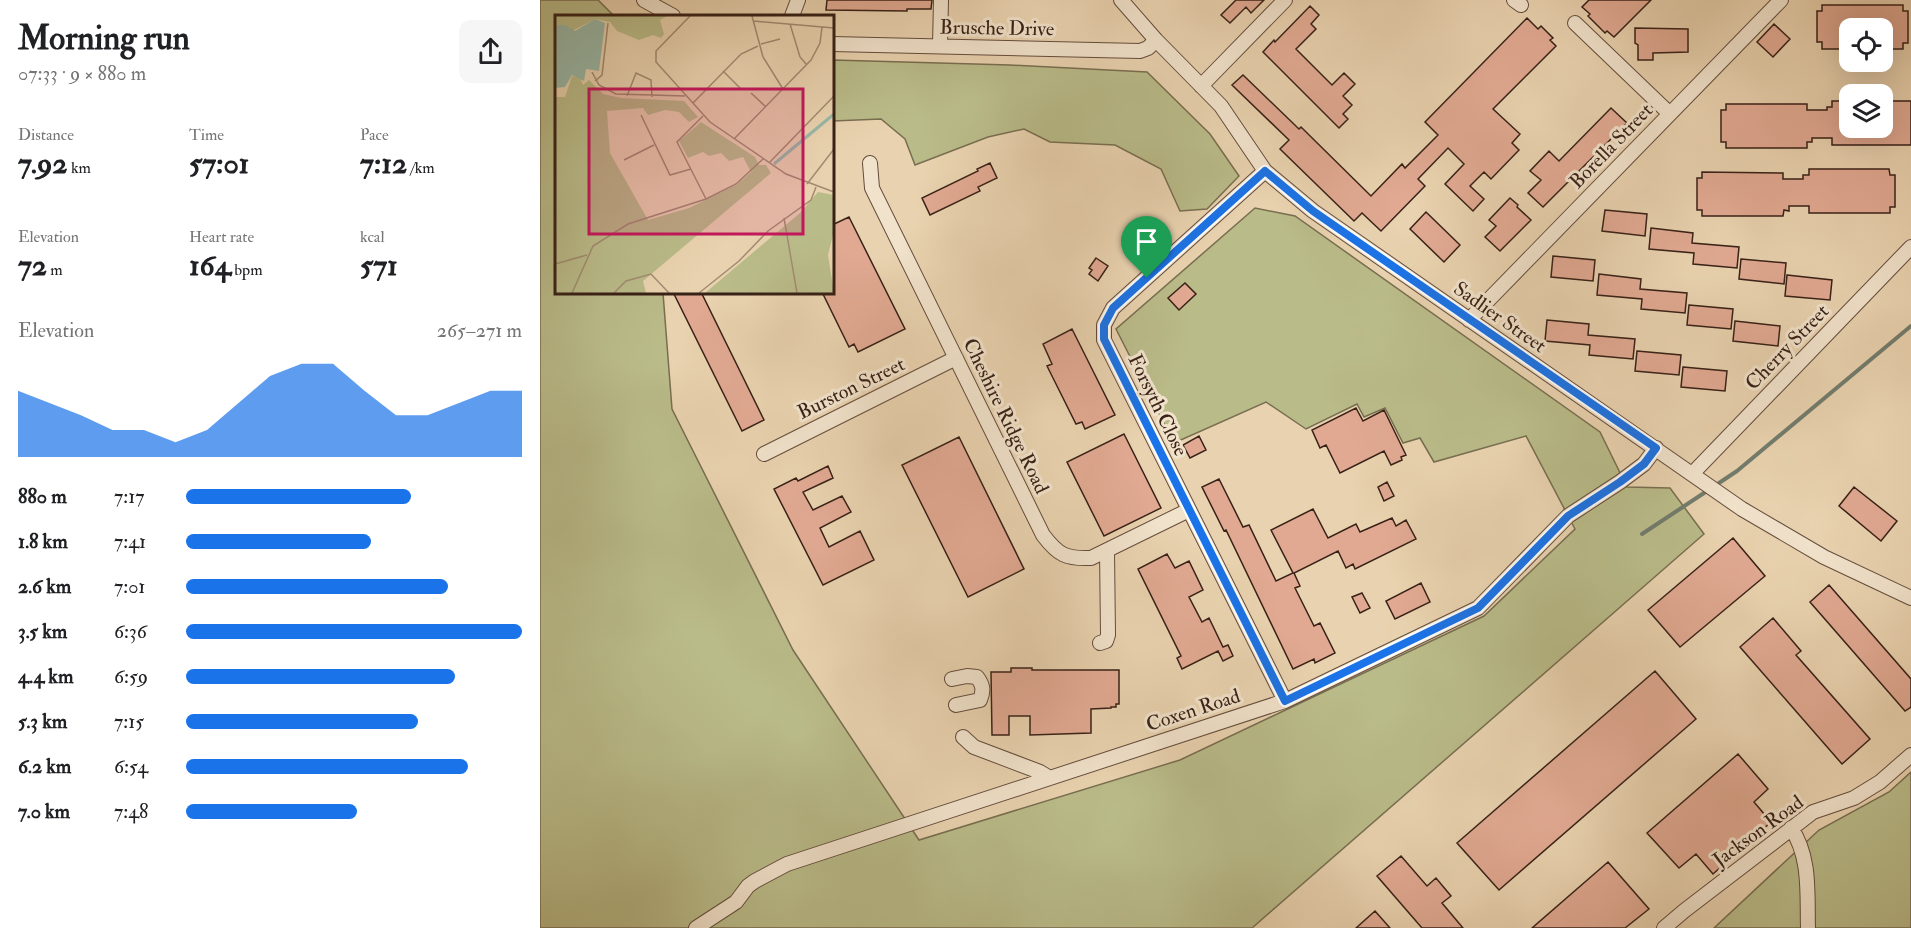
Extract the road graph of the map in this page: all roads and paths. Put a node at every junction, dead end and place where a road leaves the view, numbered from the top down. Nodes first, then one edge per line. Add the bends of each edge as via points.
1 (644, 0) edge
2 (798, 0) edge
3 (941, 0) edge
4 (1121, 0) edge
5 (1285, 0) edge
6 (1781, 0) edge
7 (671, 15) edge
8 (792, 15) edge
9 (1575, 23) dead end
10 (1156, 40) junction
11 (834, 44) edge
12 (940, 46) junction
13 (1202, 86) junction
14 (1670, 114) junction
15 (870, 163) dead end
16 (1265, 171) junction
17 (1911, 247) edge
18 (1469, 320) junction
19 (956, 358) junction
20 (1656, 448) junction
21 (764, 454) dead end
22 (1692, 474) junction
23 (1189, 510) junction
24 (1107, 551) junction
25 (1911, 598) edge
26 (1100, 643) dead end
27 (952, 679) dead end
28 (1285, 701) junction
29 (956, 705) dead end
30 (963, 737) dead end
31 (1911, 755) edge
32 (1050, 778) junction
33 (1791, 828) junction
34 (696, 928) edge
35 (1664, 928) edge
36 (1808, 928) edge

1 - 7 lane
2 - 8 lane
3 - 12 lane
4 - 10 lane, Sadlier Street
5 - 13 lane
6 - 14 lane, Borella Street
9 - 14 lane
10 - 12 lane, Brusche Drive via 1140,51
10 - 13 lane, Sadlier Street
11 - 12 lane, Brusche Drive
13 - 16 lane, Sadlier Street via 1221,106
14 - 18 lane, Borella Street
15 - 19 lane, Cheshire Ridge Road via 872,188
16 - 18 lane, Sadlier Street via 1313,211
16 - 23 lane, Forsyth Close via 1113,308 1104,325 1104,339
17 - 22 lane, Cherry Street
18 - 20 lane, Sadlier Street
19 - 21 lane, Burston Street
19 - 24 lane, Cheshire Ridge Road via 1043,535 1055,550 1073,559 1091,558
20 - 22 lane, Sadlier Street
20 - 28 lane, Coxen Road via 1644,464 1568,516 1478,608
22 - 25 lane, Sadlier Street via 1801,544
23 - 24 lane, Cheshire Ridge Road
23 - 28 lane, Forsyth Close
24 - 26 lane via 1108,635
27 - 29 lane via 977,677 982,684 980,700
28 - 32 lane, Coxen Road
30 - 32 lane via 974,747
31 - 33 lane, Jackson Road via 1854,798 1813,812
32 - 34 lane, Coxen Road via 787,864 755,881 736,902
33 - 35 lane, Jackson Road
33 - 36 lane via 1806,864

